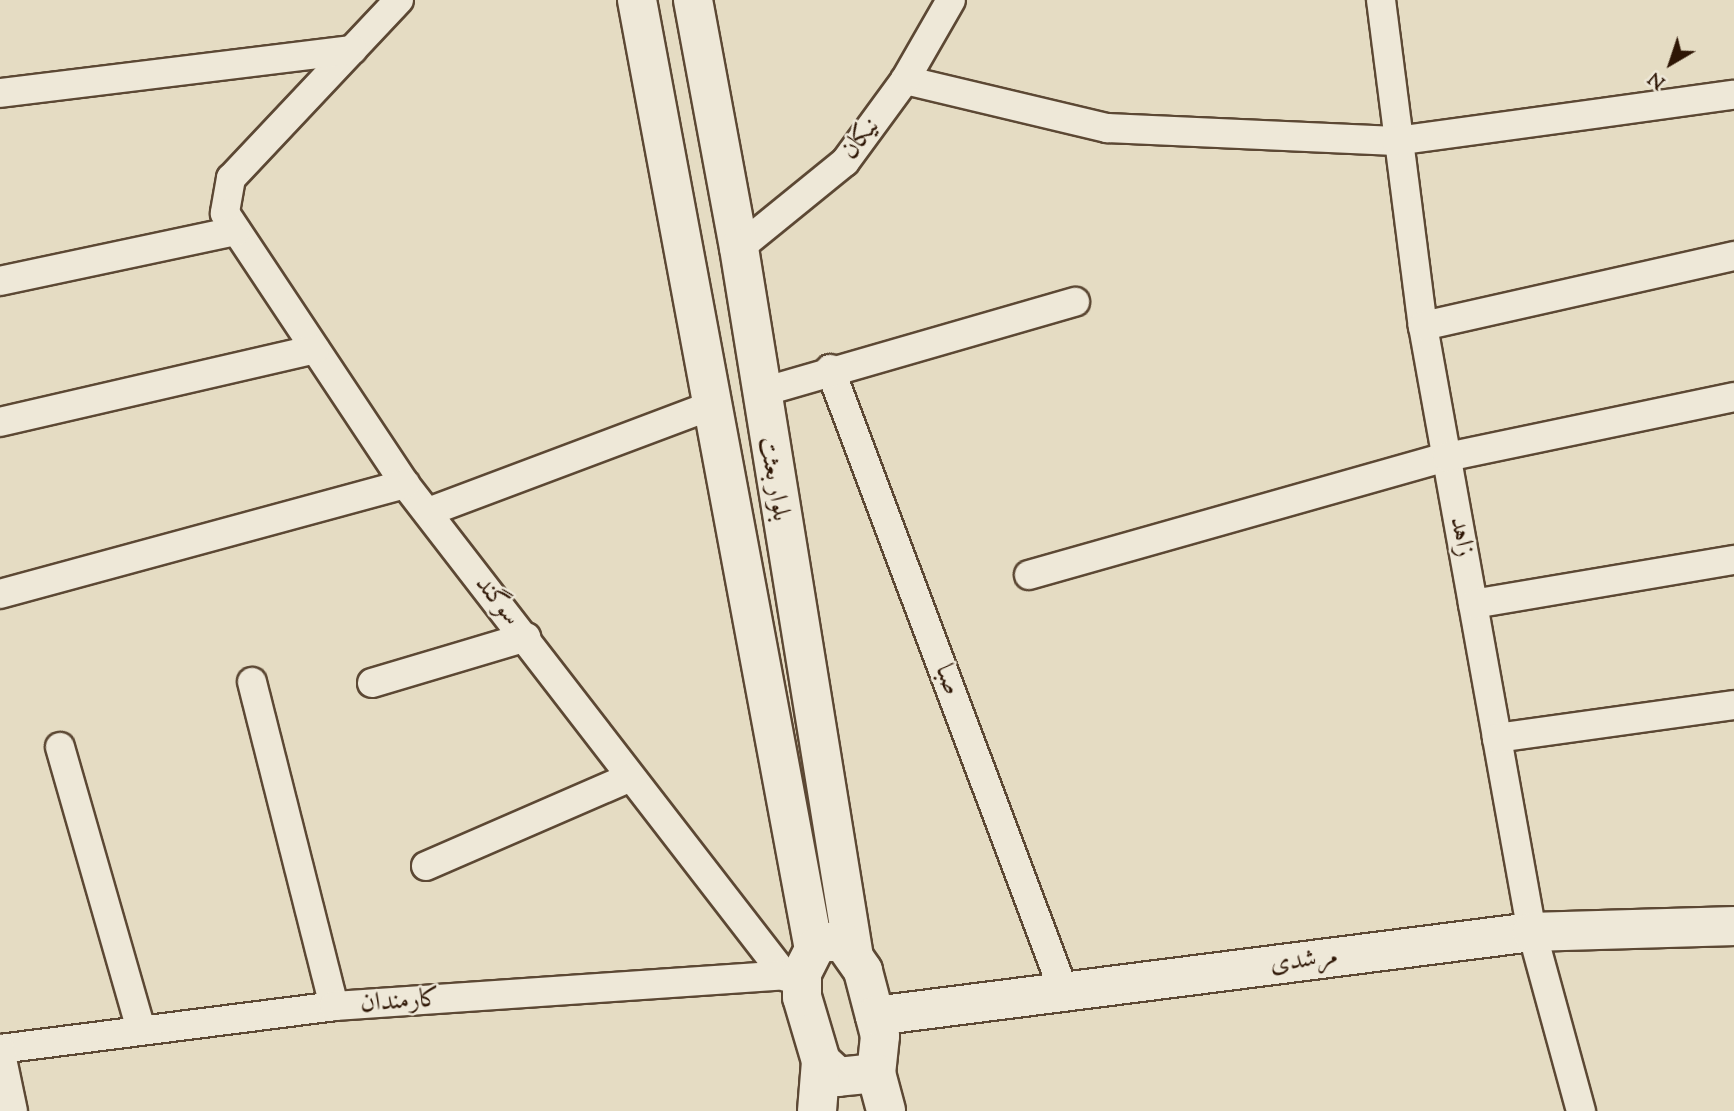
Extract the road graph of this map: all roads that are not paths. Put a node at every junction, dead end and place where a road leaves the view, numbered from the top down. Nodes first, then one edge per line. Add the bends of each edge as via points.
1 (399, 0) edge
2 (637, 0) edge
3 (693, 0) edge
4 (951, 0) edge
5 (1381, 0) edge
6 (352, 51) junction
7 (905, 80) junction
8 (0, 93) edge
9 (1734, 94) edge
10 (1396, 141) junction
11 (231, 222) junction
12 (739, 248) junction
13 (1734, 256) edge
14 (0, 281) edge
15 (1075, 302) dead end
16 (1423, 326) junction
17 (315, 349) junction
18 (830, 369) junction
19 (759, 393) junction
20 (1734, 397) edge
21 (712, 405) junction
22 (0, 422) edge
23 (1447, 457) junction
24 (405, 484) junction
25 (428, 513) junction
26 (1734, 560) edge
27 (1030, 575) dead end
28 (0, 594) edge
29 (1473, 604) junction
30 (526, 637) junction
31 (252, 682) dead end
32 (372, 683) dead end
33 (1734, 705) edge
34 (1497, 738) junction
35 (60, 747) dead end
36 (631, 777) junction
37 (426, 866) dead end
38 (1734, 926) edge
39 (1532, 932) junction
40 (854, 957) junction
41 (801, 967) junction
42 (1064, 992) junction
43 (334, 1006) junction
44 (875, 1016) junction
45 (141, 1029) junction
46 (0, 1049) edge
47 (821, 1062) junction
48 (876, 1073) junction
49 (13, 1111) edge
50 (817, 1111) edge
51 (886, 1111) edge
52 (1581, 1111) edge

1 - 6 street
2 - 21 main road, بلوار بعثت
3 - 12 main road, بلوار بعثت
4 - 7 street, نیکان
5 - 10 street, زاهد
6 - 8 street
6 - 11 street via 231,178
7 - 10 street via 1107,128
7 - 12 street, نیکان via 845,162
9 - 10 street
10 - 16 street, زاهد
11 - 14 street
11 - 17 street, سوگند
12 - 19 main road, بلوار بعثت
13 - 16 street
15 - 18 street
16 - 23 street, زاهد
17 - 22 street
17 - 24 street, سوگند
18 - 19 street
18 - 42 street, صبا
19 - 40 main road, بلوار بعثت
20 - 23 street
21 - 25 street
21 - 41 main road, بلوار بعثت
23 - 27 street
23 - 29 street, زاهد
24 - 25 street, سوگند
24 - 28 street
25 - 30 street, سوگند
26 - 29 street
29 - 34 street, زاهد
30 - 32 street
30 - 36 street, سوگند
31 - 43 street
33 - 34 street
34 - 39 street, زاهد
35 - 45 street
36 - 37 street
36 - 41 street, سوگند
38 - 39 main road, مرشدی
39 - 42 main road, مرشدی
39 - 52 street, زاهد
40 - 41 main road via 844,942 823,942
40 - 44 main road, بلوار بعثت via 863,971
41 - 43 street, کارمندان
41 - 47 main road, بلوار بعثت via 802,997
42 - 44 main road, مرشدی
43 - 45 street, کارمندان
44 - 48 main road, بلوار بعثت via 880,1036
45 - 46 street, کارمندان
46 - 49 street
47 - 48 main road via 838,1077
47 - 50 main road
48 - 51 main road

